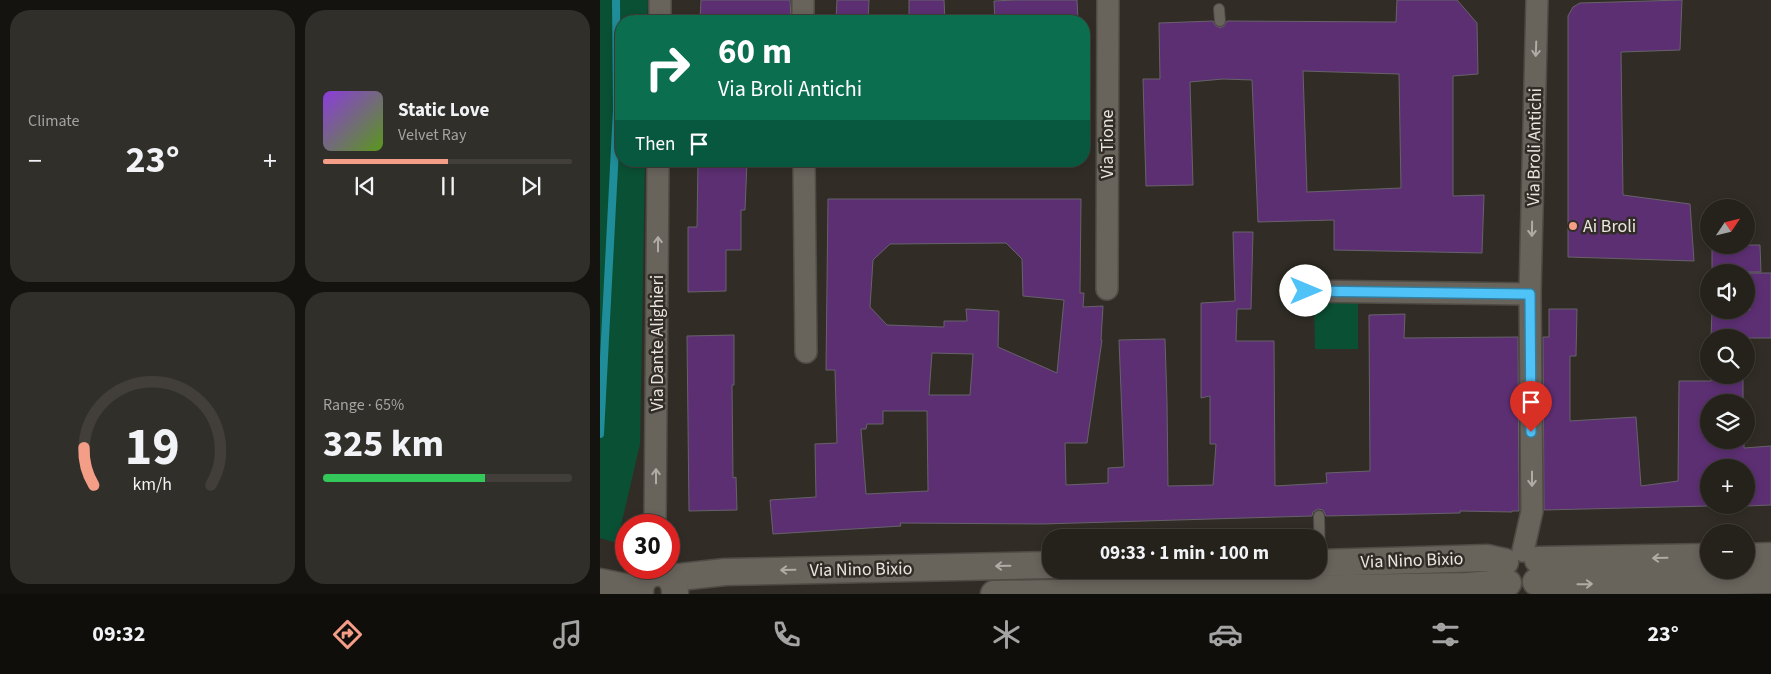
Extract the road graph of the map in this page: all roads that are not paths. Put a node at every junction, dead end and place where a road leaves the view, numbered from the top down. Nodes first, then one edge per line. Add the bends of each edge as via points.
1 (660, 0) edge
2 (803, 0) edge
3 (1108, 0) edge
4 (1537, 0) edge
5 (1220, 9) dead end
6 (660, 15) edge
7 (803, 15) edge
8 (1220, 21) dead end
9 (658, 167) edge
10 (804, 167) edge
11 (1107, 289) dead end
12 (1306, 291) dead end
13 (1530, 294) junction
14 (806, 352) dead end
15 (656, 514) edge
16 (1319, 516) dead end
17 (1319, 529) edge
18 (1771, 556) edge
19 (1755, 557) edge
20 (1700, 559) edge
21 (1327, 563) edge
22 (1042, 565) edge
23 (1522, 574) edge
24 (1771, 580) edge
25 (600, 582) edge
26 (656, 583) edge
27 (994, 594) edge

1 - 6 street
2 - 7 street
3 - 11 street, Via Tione
4 -> 13 street, Via Broli Antichi
5 - 8 lane
15 -> 9 street, Via Dante Alighieri
10 - 14 street
12 - 13 street
13 -> 23 street, Via Broli Antichi via 1532,512
16 - 17 lane
18 - 19 street
20 -> 23 street, Via Nino Bixio
21 - 23 street, Via Nino Bixio via 1487,558
22 -> 26 street, Via Nino Bixio via 725,572
23 -> 24 street, Via Nino Bixio via 1553,585
23 - 27 street, Via Nino Bixio via 1467,586
25 - 26 street, Via Nino Bixio

